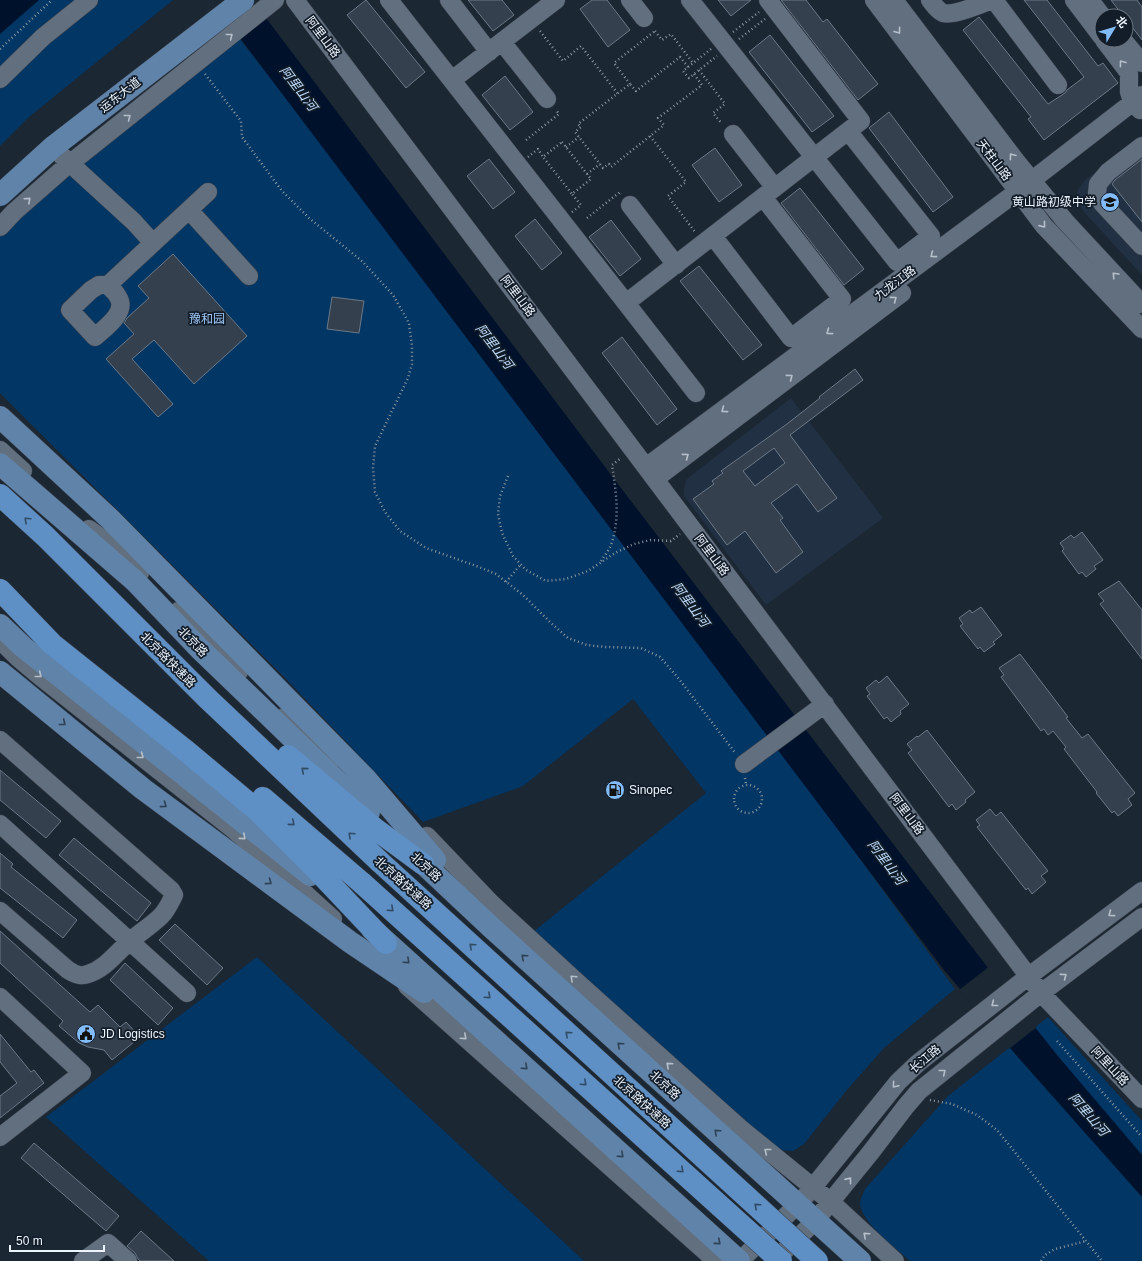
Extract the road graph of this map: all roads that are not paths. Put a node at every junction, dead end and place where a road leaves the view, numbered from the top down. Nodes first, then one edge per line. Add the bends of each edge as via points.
1 (89, 0) edge
2 (219, 0) edge
3 (244, 0) edge
4 (275, 0) edge
5 (295, 0) edge
6 (389, 0) edge
7 (449, 0) edge
8 (630, 0) edge
9 (690, 0) edge
10 (874, 0) edge
11 (894, 0) edge
12 (930, 0) edge
13 (993, 0) edge
14 (1074, 0) edge
15 (551, 1) edge
16 (774, 4) edge
17 (650, 25) road end
18 (1094, 26) edge
19 (496, 47) junction
20 (1110, 48) edge
21 (1130, 48) edge
22 (1142, 63) edge
23 (0, 79) edge
24 (452, 80) junction
25 (1058, 85) dead end
26 (547, 99) road end
27 (1140, 104) edge
28 (848, 131) junction
29 (733, 134) road end
30 (1142, 146) edge
31 (53, 147) junction
32 (815, 157) junction
33 (70, 164) junction
34 (0, 177) edge
35 (1036, 185) junction
36 (208, 192) dead end
37 (769, 193) junction
38 (0, 195) edge
39 (1021, 196) junction
40 (630, 205) road end
41 (189, 210) junction
42 (0, 227) edge
43 (708, 240) junction
44 (153, 242) junction
45 (1142, 246) edge
46 (676, 265) junction
47 (248, 276) dead end
48 (108, 285) dead end
49 (626, 303) junction
50 (1142, 304) edge
51 (1142, 329) edge
52 (696, 393) dead end
53 (0, 408) edge
54 (0, 417) edge
55 (0, 450) edge
56 (0, 464) edge
57 (651, 473) junction
58 (0, 495) edge
59 (45, 536) junction
60 (0, 589) edge
61 (0, 624) edge
62 (0, 640) edge
63 (0, 672) edge
64 (825, 704) junction
65 (0, 740) edge
66 (744, 764) road end
67 (379, 794) junction
68 (0, 824) edge
69 (423, 864) junction
70 (1142, 891) edge
71 (0, 911) edge
72 (1142, 917) edge
73 (492, 928) junction
74 (130, 941) junction
75 (385, 953) junction
76 (1029, 976) junction
77 (187, 993) dead end
78 (1041, 993) junction
79 (1, 999) edge
80 (1142, 1099) edge
81 (0, 1137) edge
82 (813, 1188) junction
83 (830, 1202) junction
84 (798, 1205) junction
85 (815, 1221) junction
86 (83, 1261) edge
87 (128, 1261) edge
88 (716, 1261) edge
89 (740, 1261) edge
90 (774, 1261) edge
91 (781, 1261) edge
92 (816, 1261) edge
93 (860, 1261) edge
94 (895, 1261) edge

1 - 23 street via 43,37
2 - 34 main road, 运东大道
3 - 31 main road, 运东大道
33 -> 4 street
5 - 57 street, 阿里山路
6 - 24 street
7 - 19 street
8 - 17 street
9 - 32 street
10 -> 39 street, 天柱山路
35 -> 11 street, 天柱山路
12 - 13 street via 944,13
13 - 25 street
14 - 18 street
15 - 19 street
16 - 28 street via 861,121
19 - 24 street
19 - 26 street
27 -> 20 street via 1129,92 1129,73
21 - 22 street
24 - 49 street
27 - 35 street, 九龙江路
28 - 32 street
28 - 32 street via 931,236 897,262
29 - 37 street
30 - 45 street via 1108,172 1098,184 1097,194 1102,203
31 - 33 street
31 - 38 main road, 运东大道
32 - 37 street
42 -> 33 street
33 - 44 street
35 - 39 street, 九龙江路
50 -> 35 street, 天柱山路 via 1065,221
36 - 41 street
37 - 43 street
37 - 43 street via 842,299 791,338
39 -> 51 street, 天柱山路 via 1044,226
39 - 57 street, 九龙江路
40 - 46 street
41 - 44 street
41 - 47 street
43 - 46 street
44 - 48 street
46 - 49 street
49 - 52 street
82 -> 53 street via 740,1128 492,904 270,671 89,490
54 - 67 main road via 110,519
55 - 67 street via 52,500 114,547 286,719
56 - 69 main road, 北京路 via 135,581 199,648
57 - 64 street, 阿里山路
59 -> 58 highway, 北京路快速路
69 -> 59 highway via 374,828 276,746 230,706 114,595
92 -> 59 highway, 北京路快速路, bridge via 380,862 207,698
60 - 75 highway via 52,644 258,811 316,869
60 -> 91 highway, 北京路快速路, bridge via 172,723 362,883
61 - 75 main road via 23,647 316,879
62 -> 75 street via 37,674
63 -> 75 main road via 143,789 350,942
64 - 66 street
64 - 76 street, 阿里山路
65 - 74 street via 171,890 174,895 161,916
67 - 73 main road
68 - 74 street
69 - 73 main road, 北京路
70 -> 76 street, 长江路
71 - 74 street via 77,975 89,974 102,968
78 -> 72 street, 长江路
84 -> 73 main road, 北京路
74 - 77 street
75 -> 88 street via 450,1025
75 -> 89 main road via 500,1045
76 - 78 street, 阿里山路
76 -> 82 street, 长江路 via 918,1063 898,1082
78 - 80 street, 阿里山路
83 -> 78 street, 长江路 via 919,1091
79 - 81 street via 82,1073
82 - 83 street
82 - 84 street, 长江路
83 - 85 street, 长江路
94 -> 83 street
84 - 85 main road, 北京路
84 - 89 street, 长江路
85 - 90 street, 长江路
85 - 93 main road, 北京路
86 - 87 street via 108,1243

